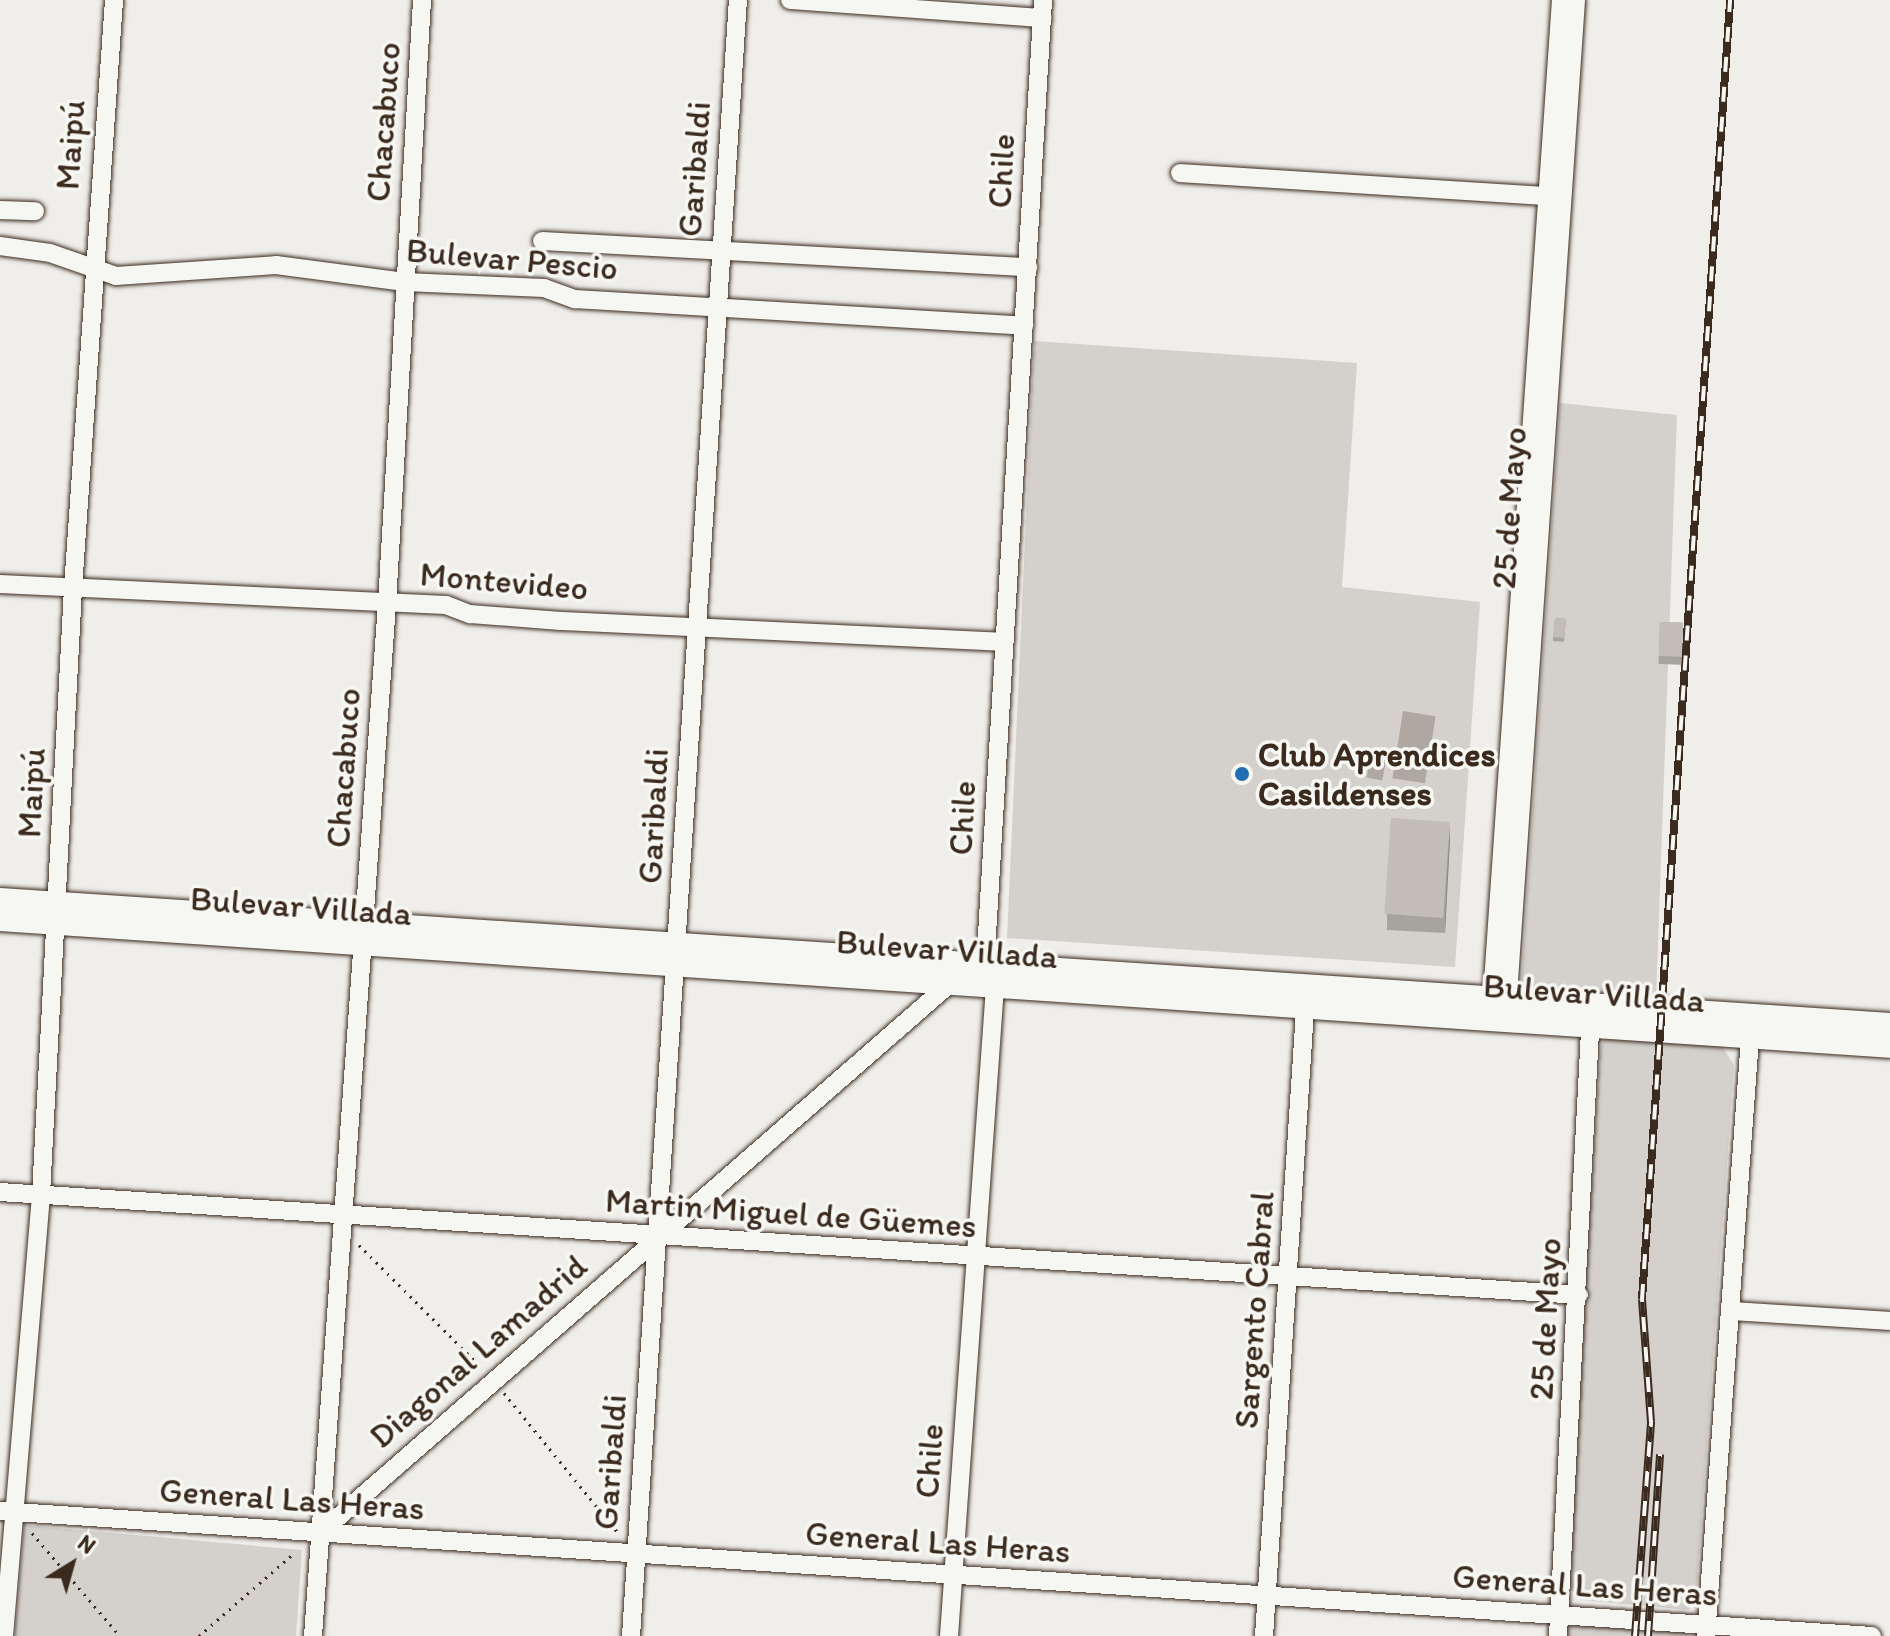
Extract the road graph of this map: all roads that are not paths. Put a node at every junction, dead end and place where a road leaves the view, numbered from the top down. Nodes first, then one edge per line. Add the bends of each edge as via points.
1 (114, 0) edge
2 (422, 0) edge
3 (738, 0) edge
4 (790, 0) edge
5 (1561, 0) edge
6 (1576, 0) edge
7 (1042, 9) edge
8 (1180, 173) dead end
9 (1548, 196) junction
10 (0, 210) edge
11 (35, 211) dead end
12 (542, 241) dead end
13 (0, 246) edge
14 (721, 251) junction
15 (1028, 267) junction
16 (93, 271) junction
17 (405, 282) junction
18 (716, 307) junction
19 (1024, 326) junction
20 (0, 584) edge
21 (73, 588) junction
22 (387, 604) junction
23 (696, 625) junction
24 (1003, 642) junction
25 (0, 900) edge
26 (57, 914) junction
27 (0, 919) edge
28 (364, 934) junction
29 (676, 954) junction
30 (975, 976) junction
31 (1306, 998) junction
32 (1499, 1010) junction
33 (1591, 1016) junction
34 (1890, 1025) edge
35 (1751, 1028) junction
36 (1890, 1046) edge
37 (0, 1192) edge
38 (41, 1195) junction
39 (343, 1215) junction
40 (657, 1236) junction
41 (975, 1257) junction
42 (1288, 1278) junction
43 (1579, 1295) junction
44 (1733, 1311) junction
45 (1890, 1321) edge
46 (0, 1496) edge
47 (7, 1511) edge
48 (320, 1533) junction
49 (636, 1554) junction
50 (953, 1575) junction
51 (1266, 1596) junction
52 (1559, 1615) junction
53 (1706, 1630) edge
54 (4, 1636) edge
55 (313, 1636) edge
56 (631, 1636) edge
57 (949, 1636) edge
58 (1264, 1636) edge
59 (1558, 1636) edge
60 (1872, 1636) edge

1 - 16 street, Maipú
2 - 17 street, Chacabuco
3 - 14 street, Garibaldi
4 - 7 street
5 - 9 street, 25 de Mayo
6 - 32 street, 25 de Mayo
7 - 15 street, Chile
8 - 9 street
9 - 32 street, 25 de Mayo
10 - 11 street
12 - 14 street, Bulevar Pescio
13 - 16 street, Bulevar Pescio via 50,253
14 - 15 street, Bulevar Pescio
14 - 18 street, Garibaldi
15 - 19 street, Chile
16 - 17 street, Bulevar Pescio via 116,276 276,265
16 - 21 street, Maipú
17 - 18 street, Bulevar Pescio via 544,288 575,299
17 - 22 street, Chacabuco
18 - 19 street, Bulevar Pescio
18 - 23 street, Garibaldi
19 - 24 street, Chile
20 - 21 street, Montevideo
21 - 22 street, Montevideo
21 - 26 street, Maipú
22 - 23 street, Montevideo via 561,621
22 - 28 street, Chacabuco
23 - 24 street, Montevideo
23 - 29 street, Garibaldi
24 - 30 street, Chile
25 - 26 main road, Bulevar Villada
26 - 27 main road, Bulevar Villada
26 - 28 main road, Bulevar Villada
26 - 38 street, Maipú
28 - 29 main road, Bulevar Villada
28 - 39 street, Chacabuco
29 - 30 main road, Bulevar Villada
29 - 40 street, Garibaldi
30 - 31 main road, Bulevar Villada
30 - 40 street, Diagonal Lamadrid
30 - 41 street, Chile
31 - 32 main road, Bulevar Villada
31 - 42 street, Sargento Cabral
32 - 33 main road, Bulevar Villada
33 - 35 main road, Bulevar Villada
33 - 43 street, 25 de Mayo
34 - 35 main road, Bulevar Villada
35 - 36 main road, Bulevar Villada
35 - 44 street
37 - 38 street, Martin Miguel de Güemes
38 - 39 street, Martin Miguel de Güemes
38 - 47 street, Maipú
39 - 40 street, Martin Miguel de Güemes
39 - 48 street, Chacabuco
40 - 41 street, Martin Miguel de Güemes
40 - 48 street, Diagonal Lamadrid
40 - 49 street, Garibaldi
41 - 42 street, Martin Miguel de Güemes
41 - 50 street, Chile
42 - 43 street, Martin Miguel de Güemes
42 - 51 street, Sargento Cabral
43 - 52 street, 25 de Mayo
44 - 45 street
44 - 53 street
46 - 47 street
47 - 48 street, General Las Heras
47 - 54 street, Maipú
48 - 49 street, General Las Heras
48 - 55 street, Chacabuco
49 - 50 street, General Las Heras
49 - 56 street, Garibaldi
50 - 51 street, General Las Heras
50 - 57 street, Chile
51 - 52 street, General Las Heras
51 - 58 street, Sargento Cabral
52 - 53 street, General Las Heras
52 - 59 street, 25 de Mayo
53 - 60 street, General Las Heras

